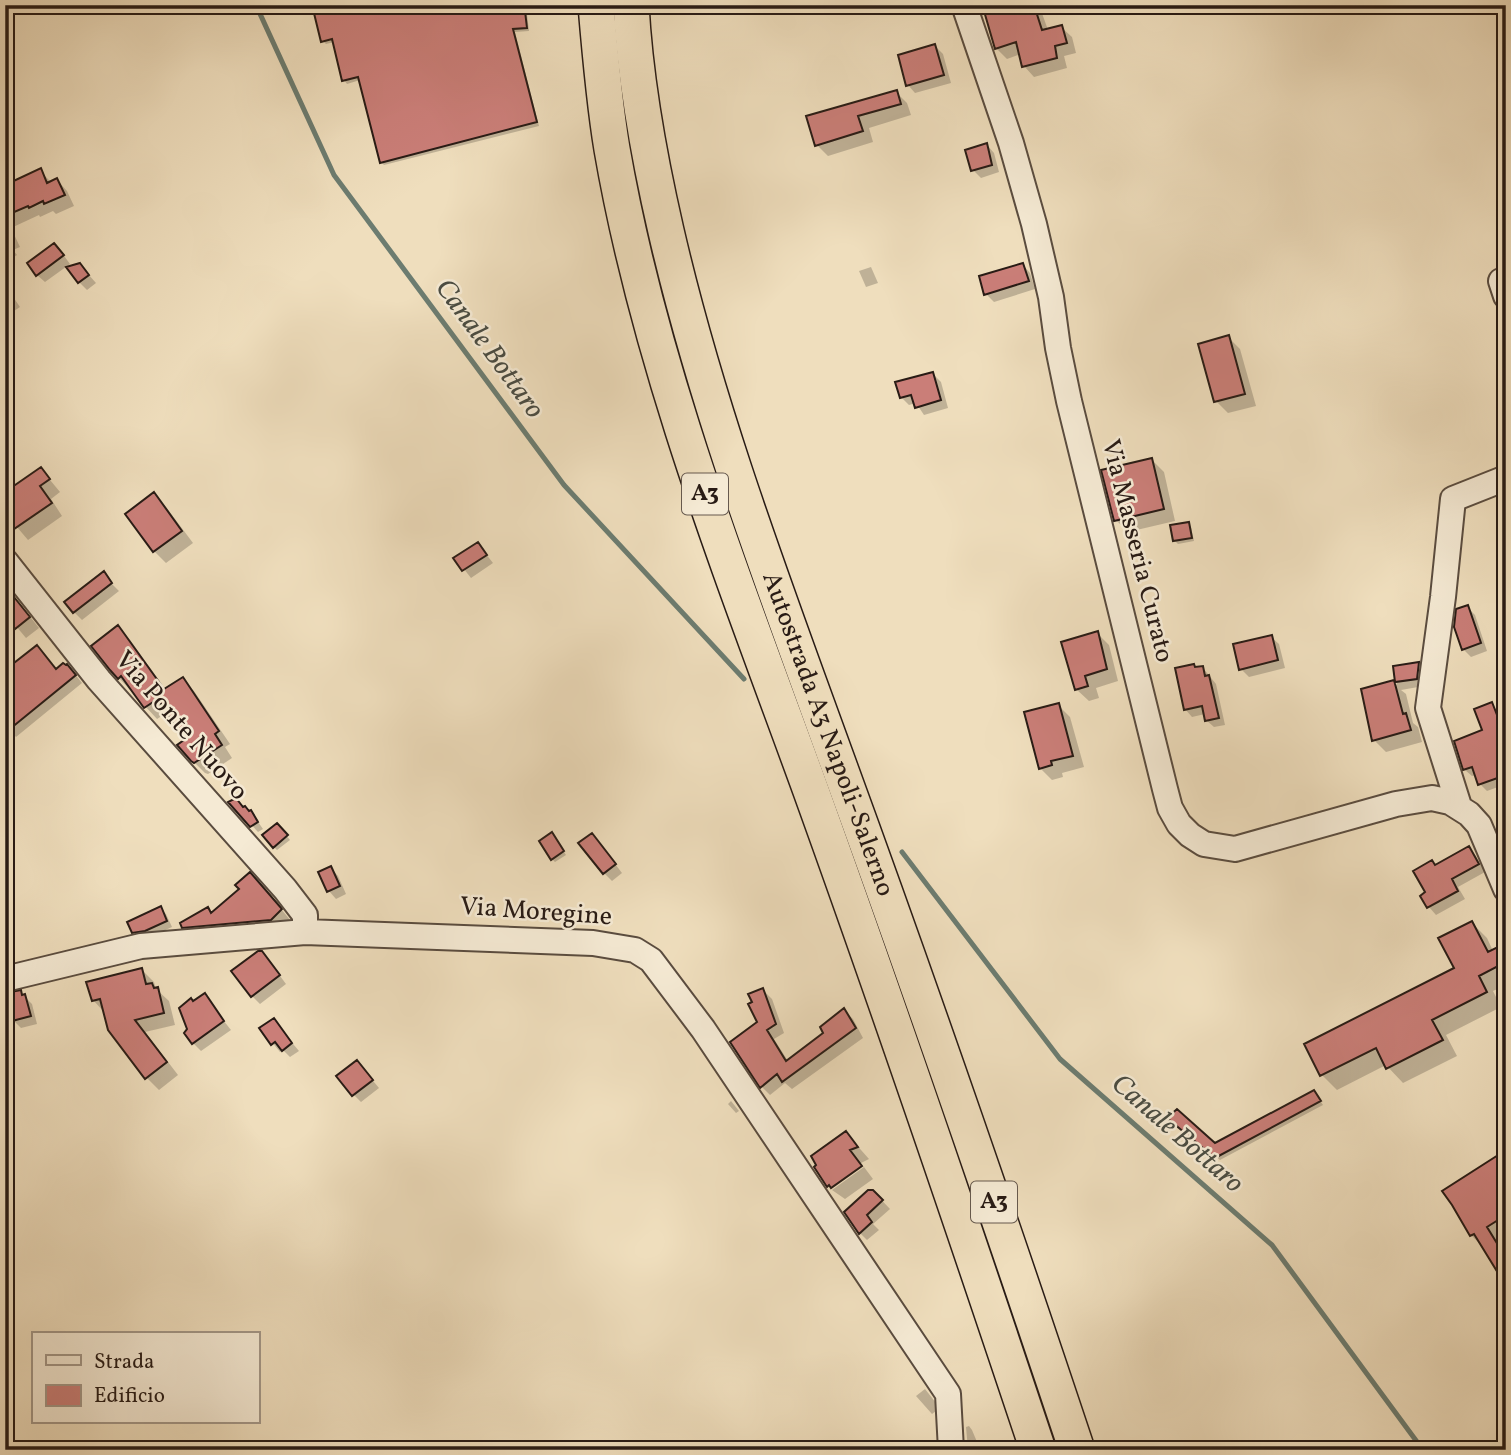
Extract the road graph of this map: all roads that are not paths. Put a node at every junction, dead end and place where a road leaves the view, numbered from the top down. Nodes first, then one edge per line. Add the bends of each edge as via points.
1 (580, 5) edge
2 (596, 5) edge
3 (631, 5) edge
4 (964, 5) edge
5 (613, 151) junction
6 (1506, 478) edge
7 (5, 561) edge
8 (1460, 806) junction
9 (1506, 889) edge
10 (305, 932) junction
11 (5, 979) edge
12 (951, 1450) edge
13 (1038, 1450) edge
14 (1077, 1450) edge

1 - 5 highway via 588,61
2 - 5 highway, Autostrada A3 Napoli-Salerno / A3
3 - 14 highway, Autostrada A3 Napoli-Salerno / A3 via 650,153 680,290 708,386
4 - 8 street, Via Masseria Curato via 1034,224 1093,502 1170,808 1179,824 1204,844 1235,849 1416,800 1432,798
5 - 13 highway, Autostrada A3 Napoli-Salerno / A3 via 646,302 691,456 898,1037
6 - 8 street via 1453,499 1428,708
7 - 10 street, Via Ponte Nuovo via 99,680 285,889 305,915
8 - 9 street via 1479,825
10 - 11 street, Via Moregine via 141,946
10 - 12 street, Via Moregine via 593,943 635,950 651,960 703,1028 948,1394

